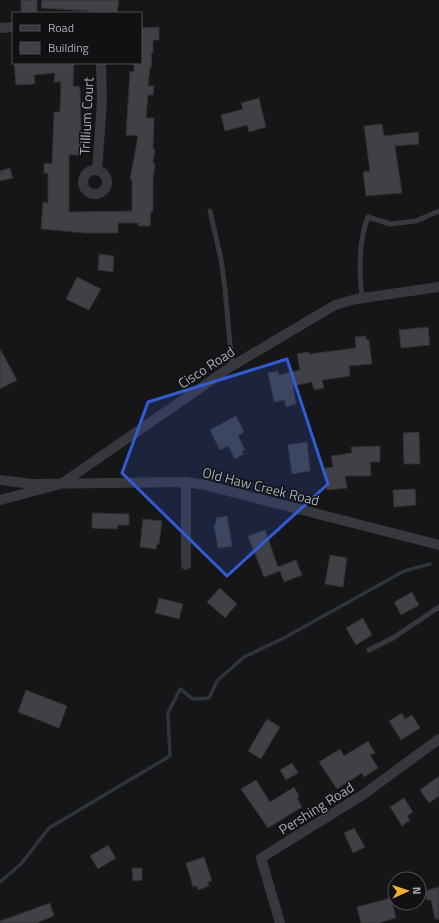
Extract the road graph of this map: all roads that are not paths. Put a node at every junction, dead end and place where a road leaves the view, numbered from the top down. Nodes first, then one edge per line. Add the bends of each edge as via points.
1 (12, 27) edge
2 (0, 28) edge
3 (101, 64) edge
4 (97, 170) dead end
5 (210, 211) dead end
6 (439, 211) edge
7 (439, 287) edge
8 (362, 298) junction
9 (232, 366) junction
10 (0, 480) edge
11 (186, 482) junction
12 (61, 484) junction
13 (0, 500) edge
14 (439, 537) edge
15 (425, 542) junction
16 (439, 546) edge
17 (186, 565) dead end
18 (439, 607) edge
19 (369, 650) dead end
20 (439, 739) edge
21 (280, 923) edge

1 - 2 street
3 - 4 street, Trillium Court via 102,101
5 - 9 lane via 224,282
6 - 8 lane via 416,221 390,224 368,217 360,263
7 - 8 street, Cisco Road
8 - 9 street, Cisco Road via 335,305
9 - 12 street, Cisco Road
10 - 12 street, Old Haw Creek Road
11 - 12 street, Old Haw Creek Road
11 - 15 street, Old Haw Creek Road
11 - 17 street
12 - 13 street, Cisco Road
14 - 15 street
15 - 16 street, Old Haw Creek Road
18 - 19 lane via 393,638
20 - 21 street, Pershing Road via 364,794 261,858

